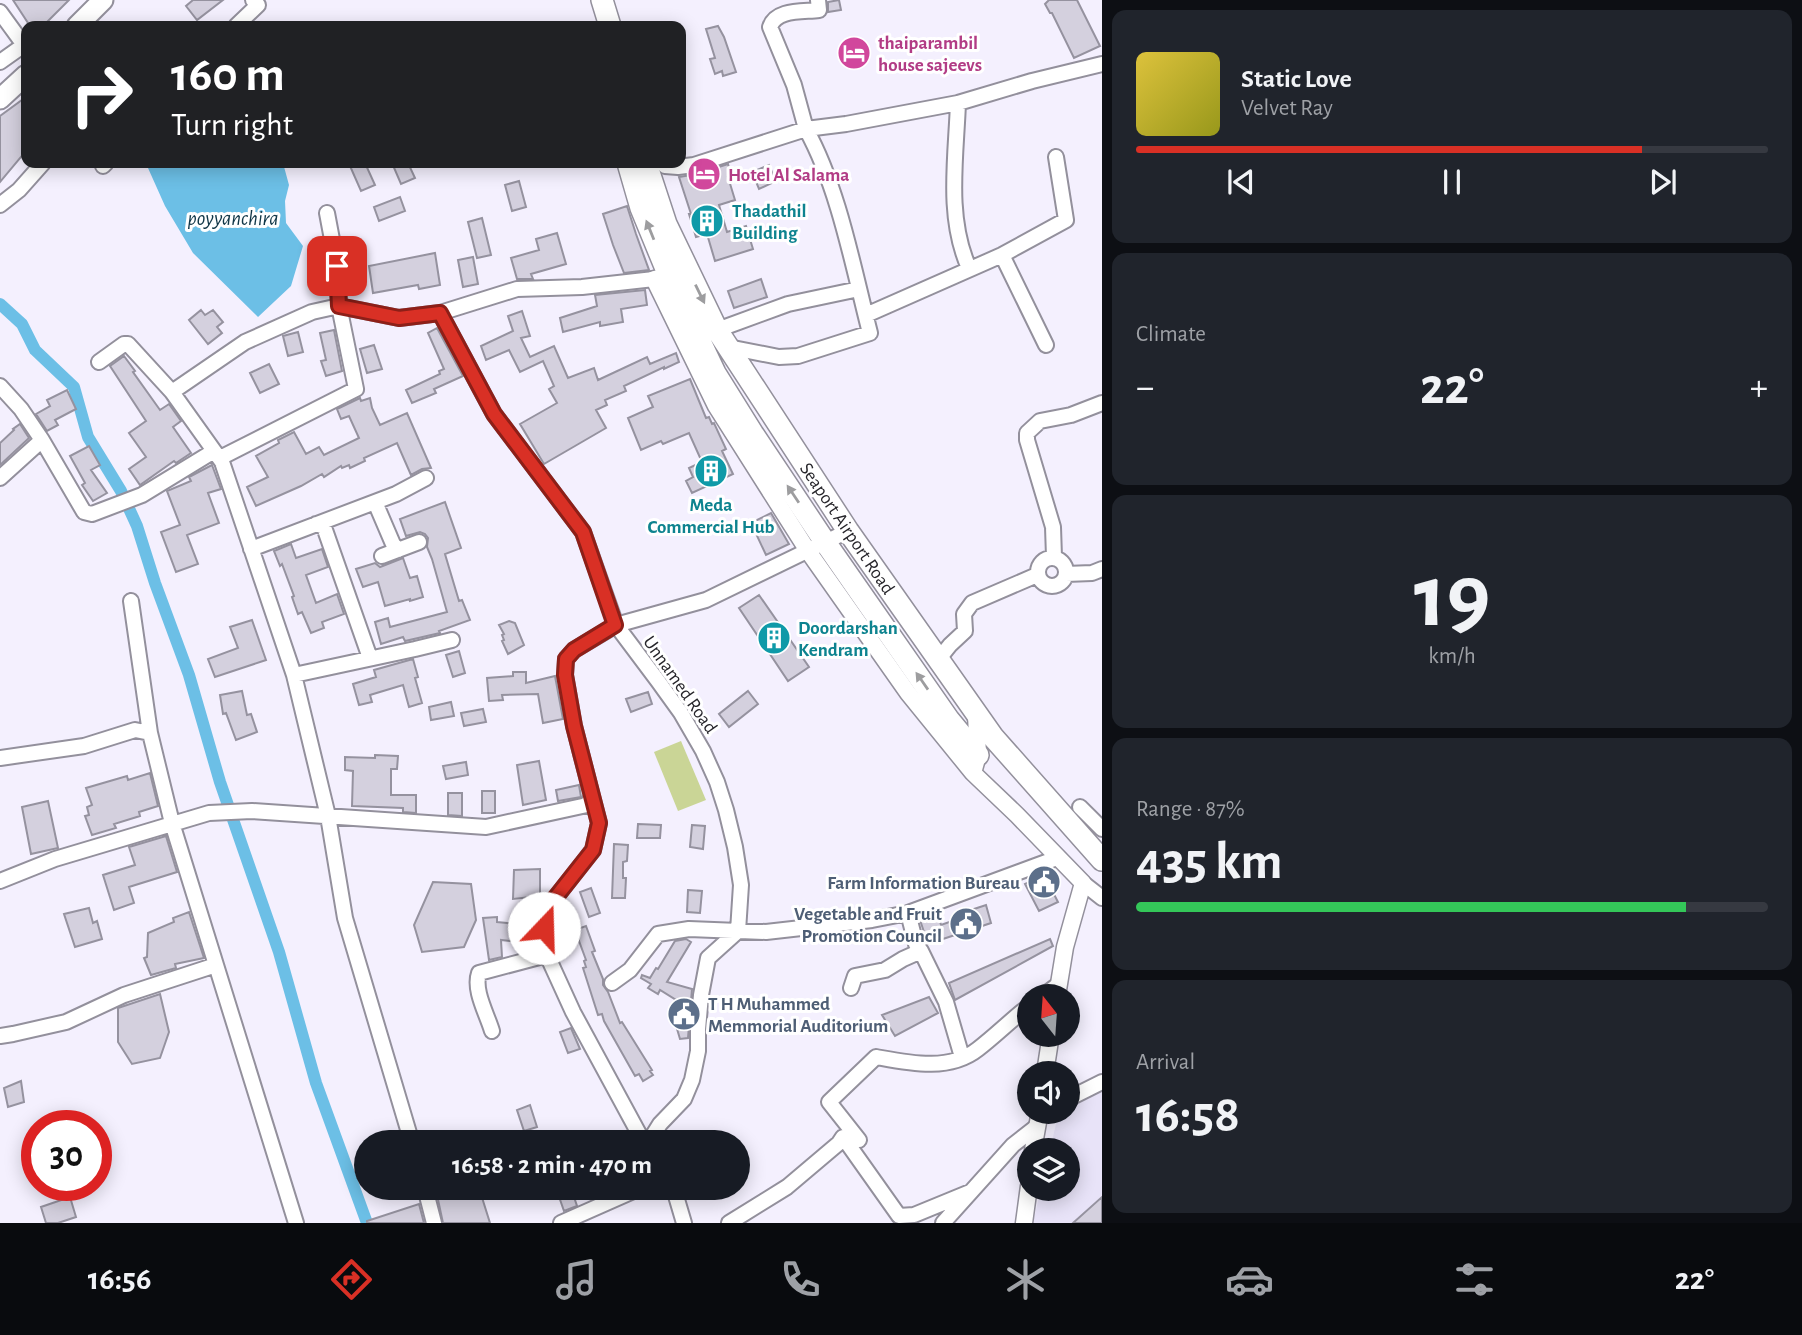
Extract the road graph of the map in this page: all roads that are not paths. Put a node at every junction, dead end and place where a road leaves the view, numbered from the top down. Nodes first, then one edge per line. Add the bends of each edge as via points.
1 (103, 0) edge
2 (253, 0) edge
3 (588, 0) edge
4 (603, 0) edge
5 (818, 0) edge
6 (0, 12) edge
7 (82, 21) edge
8 (241, 21) edge
9 (593, 21) edge
10 (609, 21) edge
11 (21, 41) edge
12 (21, 49) edge
13 (0, 62) edge
14 (1102, 64) edge
15 (21, 80) edge
16 (0, 99) edge
17 (958, 103) junction
18 (806, 128) junction
19 (1056, 157) dead end
20 (686, 166) edge
21 (39, 168) edge
22 (629, 168) edge
23 (648, 168) edge
24 (0, 205) edge
25 (327, 213) dead end
26 (1002, 255) junction
27 (969, 268) junction
28 (661, 277) junction
29 (859, 289) junction
30 (339, 306) junction
31 (440, 313) junction
32 (866, 315) junction
33 (723, 339) junction
34 (1046, 345) dead end
35 (99, 362) dead end
36 (0, 386) edge
37 (172, 392) junction
38 (1102, 403) edge
39 (42, 440) junction
40 (217, 454) junction
41 (0, 478) edge
42 (426, 478) dead end
43 (375, 502) junction
44 (316, 524) junction
45 (848, 531) junction
46 (419, 542) dead end
47 (817, 546) junction
48 (251, 549) junction
49 (398, 550) junction
50 (382, 556) dead end
51 (1054, 557) junction
52 (1102, 569) edge
53 (1066, 574) junction
54 (1037, 575) junction
55 (131, 601) dead end
56 (615, 625) junction
57 (452, 640) dead end
58 (370, 658) junction
59 (938, 660) junction
60 (295, 675) junction
61 (976, 715) junction
62 (150, 733) junction
63 (0, 758) edge
64 (976, 764) junction
65 (592, 796) junction
66 (1080, 807) dead end
67 (328, 816) junction
68 (172, 822) junction
69 (1102, 829) edge
70 (1057, 858) junction
71 (1102, 860) edge
72 (0, 881) edge
73 (1083, 883) junction
74 (1102, 898) edge
75 (908, 913) junction
76 (738, 931) junction
77 (921, 951) junction
78 (547, 955) junction
79 (216, 965) junction
80 (612, 983) dead end
81 (1059, 984) edge
82 (851, 988) dead end
83 (1017, 1015) edge
84 (492, 1031) dead end
85 (0, 1036) edge
86 (962, 1057) junction
87 (1102, 1082) edge
88 (1080, 1092) edge
89 (1031, 1124) edge
90 (408, 1130) edge
91 (637, 1130) edge
92 (656, 1130) edge
93 (859, 1140) dead end
94 (970, 1192) junction
95 (428, 1200) edge
96 (613, 1200) edge
97 (677, 1200) edge
98 (1027, 1201) edge
99 (896, 1220) edge
100 (296, 1223) edge
101 (434, 1223) edge
102 (561, 1223) edge
103 (684, 1223) edge
104 (729, 1223) edge
105 (943, 1223) edge
106 (1024, 1223) edge

1 - 7 main road
2 - 8 street via 258,5
3 - 9 main road
4 - 10 main road
5 - 18 street via 818,10 783,14 770,27
6 - 11 street
12 - 13 street
14 - 17 street
15 - 16 main road
17 - 18 street
17 - 27 street via 954,210 961,252
18 - 20 street
18 - 29 street via 839,209
19 - 26 street via 1066,220
21 - 24 street
28 -> 22 main road, Seaport Airport Road
23 -> 33 main road, Seaport Airport Road via 666,224
25 - 30 street
26 - 27 street
26 - 34 street
27 - 32 street
28 - 31 street via 517,289
28 - 47 main road, Seaport Airport Road
29 - 32 street
29 - 33 street via 788,304
30 - 31 street via 399,318
30 - 37 street via 312,312 246,342
30 - 40 street via 356,389
31 - 56 street, Unnamed Road via 494,414 583,532
32 - 33 street via 870,333 798,356 779,357
33 - 45 main road, Seaport Airport Road
35 - 37 street via 128,344
36 - 39 street
37 - 40 street
38 - 51 street via 1040,421 1027,433 1052,527
39 - 40 street via 84,512 92,514 142,495
39 - 41 street
40 - 48 street
42 - 43 street
43 - 44 street
43 - 49 street
44 - 48 street
44 - 58 street via 324,527
45 - 47 street
45 - 59 main road, Seaport Airport Road
46 - 49 street
47 - 56 street via 706,600
47 - 64 main road, Seaport Airport Road via 949,720
48 - 60 street
49 - 50 street
51 - 53 street via 1061,560
51 - 54 street via 1041,562
52 - 53 street
53 - 54 street via 1062,581 1048,586
54 - 59 street via 972,603 964,614 965,631
55 - 62 street
56 - 65 street via 566,659 574,726
56 - 76 street, Unnamed Road via 681,713 717,782 741,885
57 - 58 street
58 - 60 street
59 - 61 main road, Seaport Airport Road
60 - 67 street
61 - 64 street
61 - 71 main road, Seaport Airport Road
62 - 63 street via 135,730 84,746
62 - 68 street
64 - 70 street
65 - 67 street via 587,805 486,827
65 - 78 street via 599,823 593,850 552,902 543,937
66 - 69 street
67 - 68 street via 252,811 209,813
67 - 90 street via 345,918
68 - 72 street
68 - 79 street
70 - 73 street
70 - 75 street
73 - 74 street
73 - 81 street
75 - 76 street via 765,932
75 - 77 street
76 - 80 street via 689,929 658,934 630,970
76 - 92 street via 708,958 692,1080 684,1099
77 - 82 street via 884,970 855,976
77 - 86 street via 946,1002
78 - 84 street via 479,973 478,988
78 - 91 street
79 - 85 street via 124,995 66,1022
79 - 100 street
83 - 86 street via 976,1051
86 - 93 street via 947,1063 912,1064 876,1058 829,1102
87 - 88 street
89 - 94 street
94 - 99 street
94 - 105 street
95 - 101 street
96 - 102 street
97 - 103 street
98 - 106 street
99 - 104 street via 843,1137 787,1187

